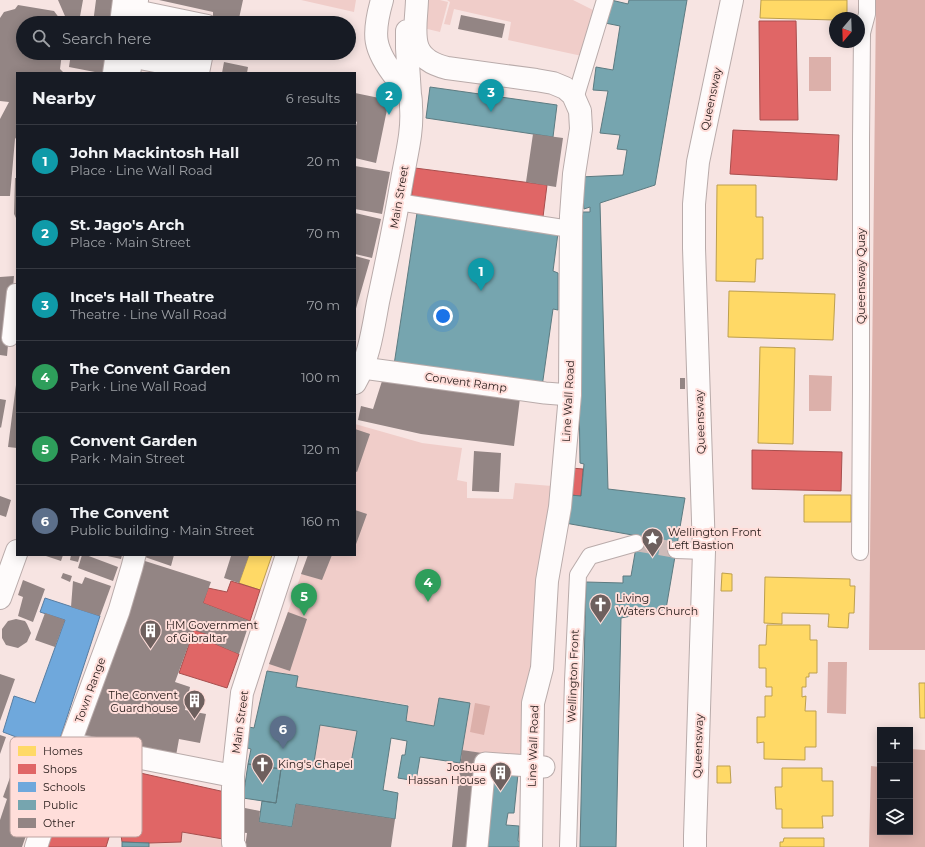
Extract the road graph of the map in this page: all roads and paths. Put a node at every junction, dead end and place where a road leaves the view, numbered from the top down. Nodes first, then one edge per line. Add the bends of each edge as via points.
1 (410, 0) edge
2 (417, 0) edge
3 (732, 0) edge
4 (867, 0) edge
5 (602, 1) edge
6 (129, 7) edge
7 (380, 9) edge
8 (123, 16) edge
9 (173, 16) edge
10 (125, 60) edge
11 (133, 60) edge
12 (204, 60) edge
13 (438, 65) junction
14 (112, 72) edge
15 (195, 72) edge
16 (201, 72) edge
17 (410, 95) junction
18 (575, 99) junction
19 (398, 202) junction
20 (570, 229) junction
21 (16, 292) edge
22 (10, 338) dead end
23 (357, 379) edge
24 (570, 395) junction
25 (636, 543) tunnel mouth
26 (676, 550) tunnel mouth
27 (704, 551) junction
28 (860, 552) dead end
29 (16, 554) edge
30 (135, 556) edge
31 (287, 556) edge
32 (0, 598) edge
33 (73, 737) edge
34 (142, 758) edge
35 (538, 766) junction
36 (233, 776) junction
37 (39, 837) edge
38 (233, 846) edge
39 (36, 847) edge
40 (477, 847) edge
41 (531, 847) edge
42 (568, 847) edge
43 (695, 847) edge

1 - 17 street, Main Street via 407,48
2 - 13 street via 416,42 424,57
3 - 27 street, Queensway via 698,162 694,204
4 - 28 street, Queensway Quay via 867,14 862,33
5 - 18 street
6 - 8 street
6 - 9 street
7 - 17 street via 377,46 390,70
10 - 14 street
11 - 15 street via 189,68
12 - 16 street
13 - 17 street via 422,76
13 - 18 street via 552,83 573,94
17 - 19 street, Main Street via 410,133
18 - 20 street, Line Wall Road via 580,111 581,129 574,174
19 - 20 street
19 - 23 street, Main Street via 373,328
20 - 24 street, Line Wall Road
21 - 22 street
23 - 24 street, Convent Ramp
24 - 35 street, Line Wall Road via 560,507 547,581 542,668 533,703
25 - 42 street, Wellington Front via 590,556 578,575
26 - 27 street
27 - 43 street, Queensway
29 - 32 street
30 - 33 street, Town Range via 119,611
31 - 36 street, Main Street via 242,693
34 - 36 street
35 - 40 street via 485,763
35 - 41 street, Line Wall Road
36 - 38 street, Main Street
37 - 39 street, Town Range

